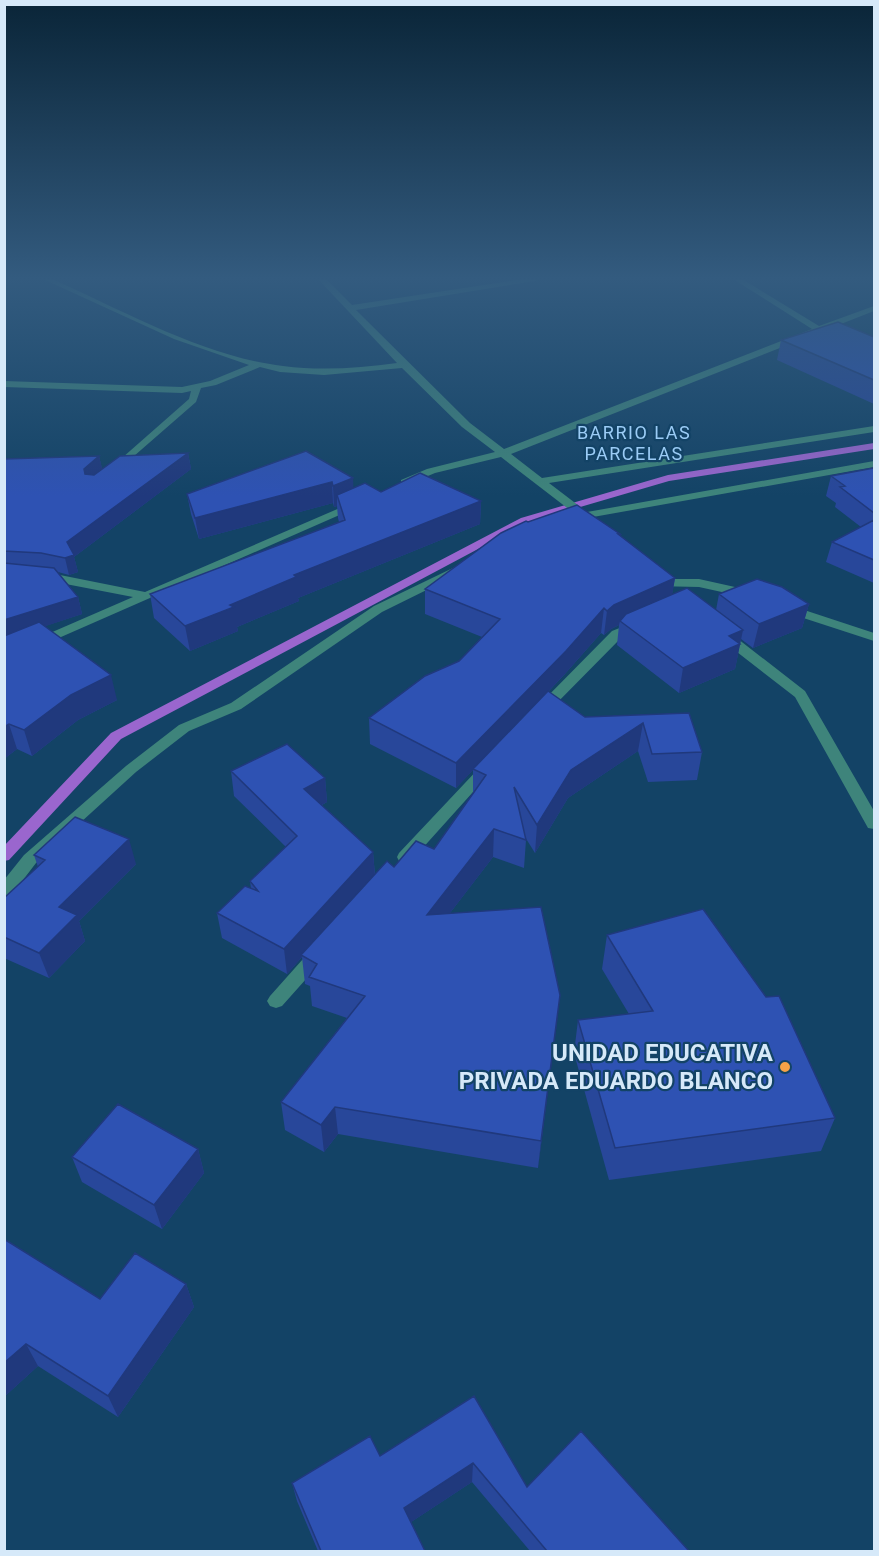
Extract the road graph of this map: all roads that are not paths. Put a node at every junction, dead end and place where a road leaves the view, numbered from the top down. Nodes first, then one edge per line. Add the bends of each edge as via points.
1 (215, 352) edge
2 (391, 352) edge
3 (764, 352) edge
4 (259, 364) junction
5 (404, 365) junction
6 (4, 384) edge
7 (197, 387) junction
8 (874, 429) edge
9 (504, 453) junction
10 (874, 464) edge
11 (112, 472) edge
12 (541, 481) junction
13 (398, 485) edge
14 (365, 500) edge
15 (583, 514) junction
16 (563, 520) edge
17 (600, 530) edge
18 (473, 562) edge
19 (4, 573) edge
20 (146, 596) junction
21 (675, 597) edge
22 (758, 597) edge
23 (778, 605) edge
24 (655, 616) edge
25 (710, 624) edge
26 (874, 637) edge
27 (4, 658) edge
28 (534, 718) edge
29 (496, 759) edge
30 (874, 824) edge
31 (391, 872) edge
32 (4, 893) edge
33 (330, 941) edge
34 (276, 1001) dead end

1 - 4 street
2 - 5 street
3 - 9 street
4 - 5 street via 310,372
4 - 7 street
5 - 9 street via 466,425
6 - 7 street via 166,391
7 - 11 street via 193,400
8 - 12 street
9 - 12 street
9 - 13 street via 431,471
10 - 15 street
12 - 15 street
14 - 20 street
15 - 16 street
15 - 17 street
18 - 32 street via 378,609 236,706 184,728 131,769 30,859
19 - 20 street via 45,576
20 - 27 street
21 - 22 street via 653,580 699,583
23 - 26 street
24 - 28 street via 617,634
25 - 30 street via 800,694
29 - 31 street
33 - 34 street

